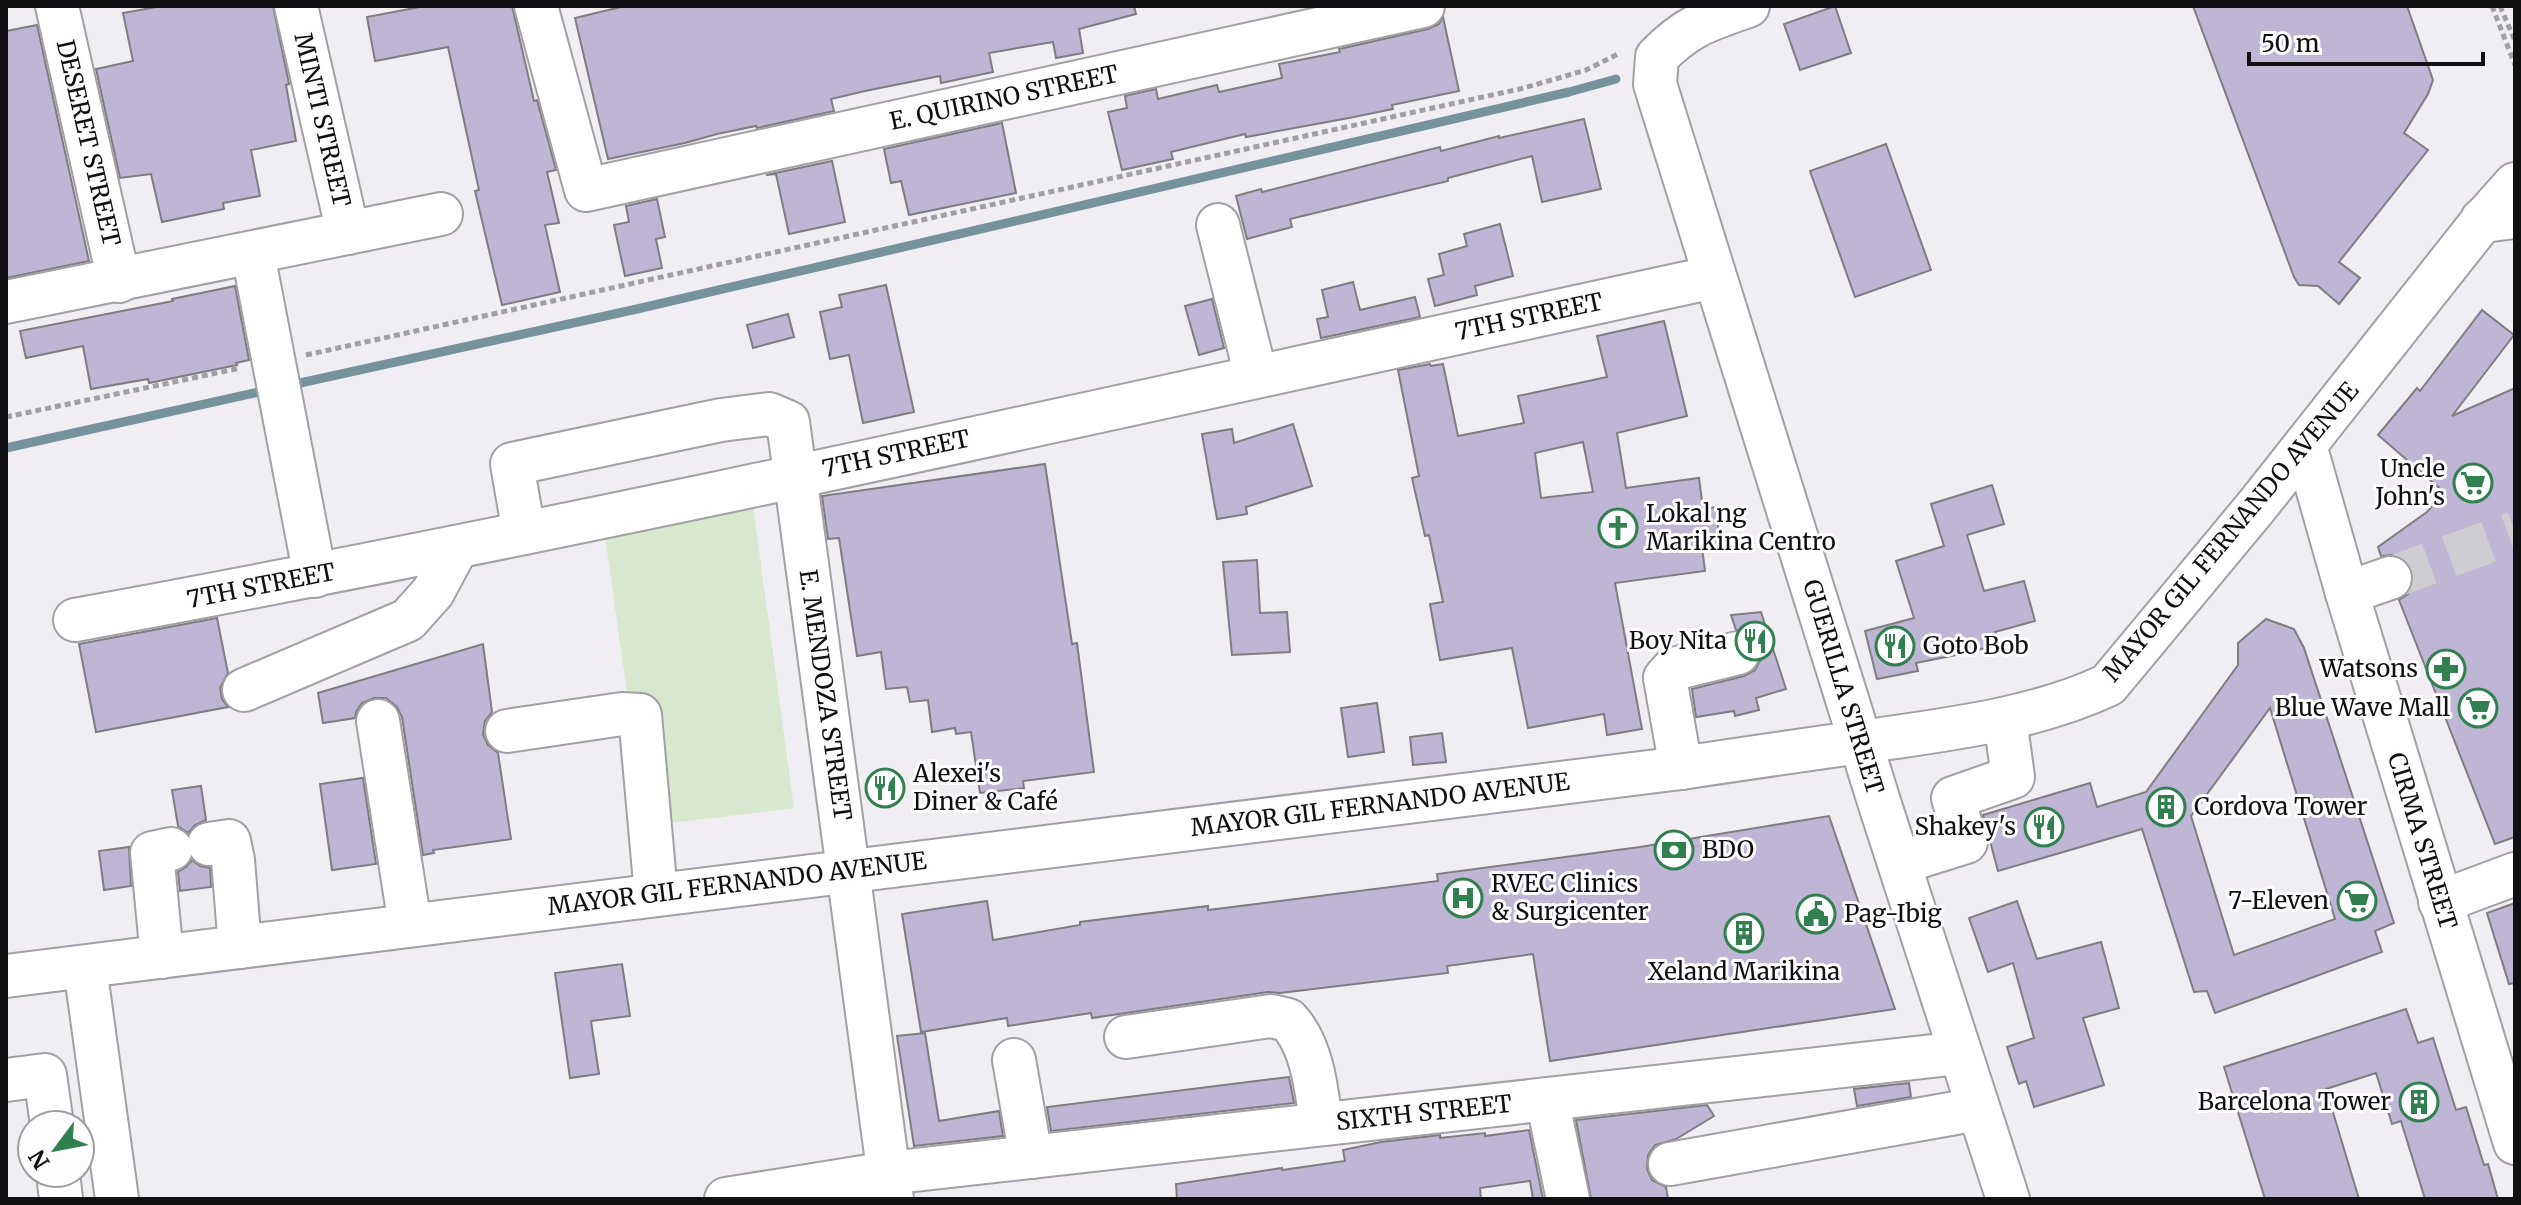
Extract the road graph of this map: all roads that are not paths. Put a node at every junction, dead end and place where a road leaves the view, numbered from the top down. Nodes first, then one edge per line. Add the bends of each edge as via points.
1 (57, 6) edge
2 (296, 6) edge
3 (536, 6) edge
4 (1423, 6) edge
5 (1748, 6) edge
6 (2515, 184) edge
7 (441, 214) dead end
8 (2499, 218) edge
9 (1218, 225) dead end
10 (348, 233) junction
11 (253, 254) junction
12 (1714, 277) junction
13 (119, 281) junction
14 (6, 302) edge
15 (1256, 376) junction
16 (2305, 445) junction
17 (796, 476) junction
18 (524, 533) junction
19 (457, 547) junction
20 (315, 576) junction
21 (2390, 578) tunnel mouth
22 (2347, 593) junction
23 (75, 620) dead end
24 (1738, 653) dead end
25 (244, 690) dead end
26 (2005, 719) junction
27 (378, 721) dead end
28 (507, 731) dead end
29 (1860, 742) junction
30 (1681, 768) junction
31 (1899, 863) junction
32 (848, 871) junction
33 (2515, 874) edge
34 (656, 894) junction
35 (2440, 902) junction
36 (410, 925) junction
37 (240, 947) junction
38 (162, 957) junction
39 (85, 967) junction
40 (6, 976) edge
41 (1126, 1037) dead end
42 (1959, 1053) junction
43 (1014, 1060) dead end
44 (6, 1080) edge
45 (1547, 1099) junction
46 (50, 1109) edge
47 (1978, 1109) junction
48 (1321, 1124) junction
49 (2515, 1143) edge
50 (1031, 1157) junction
51 (1670, 1164) dead end
52 (890, 1186) edge
53 (117, 1199) edge
54 (726, 1199) edge
55 (1568, 1199) edge
56 (2008, 1199) edge

1 - 13 street, DESERET STREET
2 - 10 street, MINTI STREET
3 - 4 street, E. QUIRINO STREET via 586,190
5 - 12 street, GUERILLA STREET via 1677,36 1657,57 1655,84
6 - 8 street, MAYOR GIL FERNANDO AVENUE
7 - 10 street
8 - 16 street, MAYOR GIL FERNANDO AVENUE
9 - 15 street
10 - 11 street
11 - 13 street
11 - 20 street
12 - 15 street, 7TH STREET
12 - 29 street, GUERILLA STREET
13 - 14 street
15 - 17 street, 7TH STREET
16 - 22 street, CIRMA STREET
16 - 26 street, MAYOR GIL FERNANDO AVENUE via 2108,685
17 - 18 street, 7TH STREET
17 - 18 street, E. MENDOZA STREET via 788,422 769,414 721,420 512,464
17 - 32 street, E. MENDOZA STREET
18 - 19 street, 7TH STREET
19 - 20 street, 7TH STREET
19 - 25 street via 433,592 408,620
20 - 23 street, 7TH STREET
21 - 22 street
22 - 35 street, CIRMA STREET
24 - 30 street via 1667,673 1664,682
26 - 29 street, MAYOR GIL FERNANDO AVENUE
26 - 31 street via 2013,777 1953,798 1966,842
27 - 36 street
28 - 34 street via 640,715
29 - 30 street, MAYOR GIL FERNANDO AVENUE
29 - 31 street, GUERILLA STREET
30 - 32 street, MAYOR GIL FERNANDO AVENUE
31 - 42 street, GUERILLA STREET
32 - 34 street, MAYOR GIL FERNANDO AVENUE
32 - 52 street, E. MENDOZA STREET
33 - 35 street
34 - 36 street, MAYOR GIL FERNANDO AVENUE
35 - 49 street, CIRMA STREET
36 - 37 street, MAYOR GIL FERNANDO AVENUE
37 - 38 street, MAYOR GIL FERNANDO AVENUE
37 - 38 street via 229,841 152,853
38 - 39 street, MAYOR GIL FERNANDO AVENUE
39 - 40 street, MAYOR GIL FERNANDO AVENUE
39 - 53 street
41 - 48 street via 1271,1016 1288,1020 1303,1039
42 - 45 street, SIXTH STREET
42 - 47 street, GUERILLA STREET
43 - 50 street
44 - 46 street via 45,1075
45 - 48 street, SIXTH STREET
45 - 55 street
47 - 51 street
47 - 56 street, GUERILLA STREET
48 - 50 street, SIXTH STREET
50 - 52 street, SIXTH STREET
52 - 54 street, SIXTH STREET

